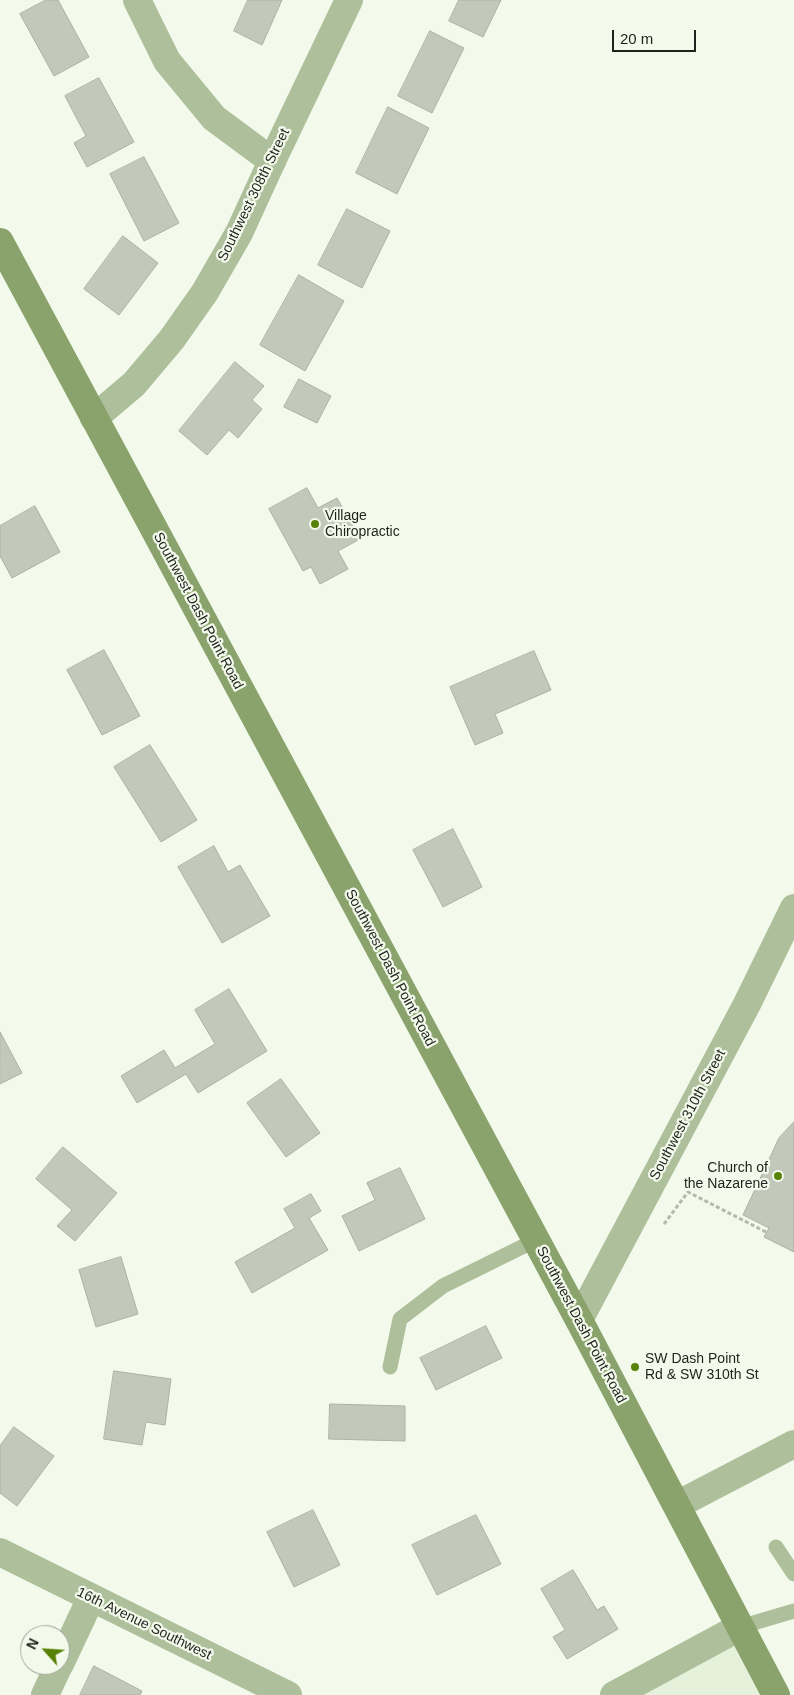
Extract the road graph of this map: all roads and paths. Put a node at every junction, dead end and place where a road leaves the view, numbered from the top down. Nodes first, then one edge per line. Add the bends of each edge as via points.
1 (137, 0) edge
2 (349, 0) edge
3 (272, 161) junction
4 (0, 242) edge
5 (94, 418) junction
6 (794, 908) edge
7 (661, 1228) dead end
8 (766, 1232) dead end
9 (536, 1240) junction
10 (579, 1320) junction
11 (390, 1367) dead end
12 (794, 1444) edge
13 (677, 1505) junction
14 (776, 1547) dead end
15 (0, 1552) edge
16 (794, 1574) edge
17 (91, 1598) junction
18 (794, 1610) edge
19 (740, 1627) junction
20 (70, 1643) edge
21 (55, 1675) edge
22 (45, 1695) edge
23 (288, 1695) edge
24 (614, 1695) edge
25 (776, 1695) edge

1 - 3 street via 168,61 214,118
2 - 3 street, Southwest 308th Street
3 - 5 street, Southwest 308th Street via 239,233 205,292 172,339 134,384
4 - 5 main road, Southwest Dash Point Road
5 - 9 main road, Southwest Dash Point Road
6 - 10 street, Southwest 310th Street via 747,1004
7 - 8 path via 688,1192
9 - 10 main road, Southwest Dash Point Road
9 - 11 lane via 443,1286 400,1319
10 - 13 main road, Southwest Dash Point Road
12 - 13 street
13 - 19 main road, Southwest Dash Point Road
14 - 16 lane
15 - 17 street, 16th Avenue Southwest
17 - 20 street
17 - 23 street, 16th Avenue Southwest
18 - 19 lane
19 - 24 street
19 - 25 main road, Southwest Dash Point Road
21 - 22 street

